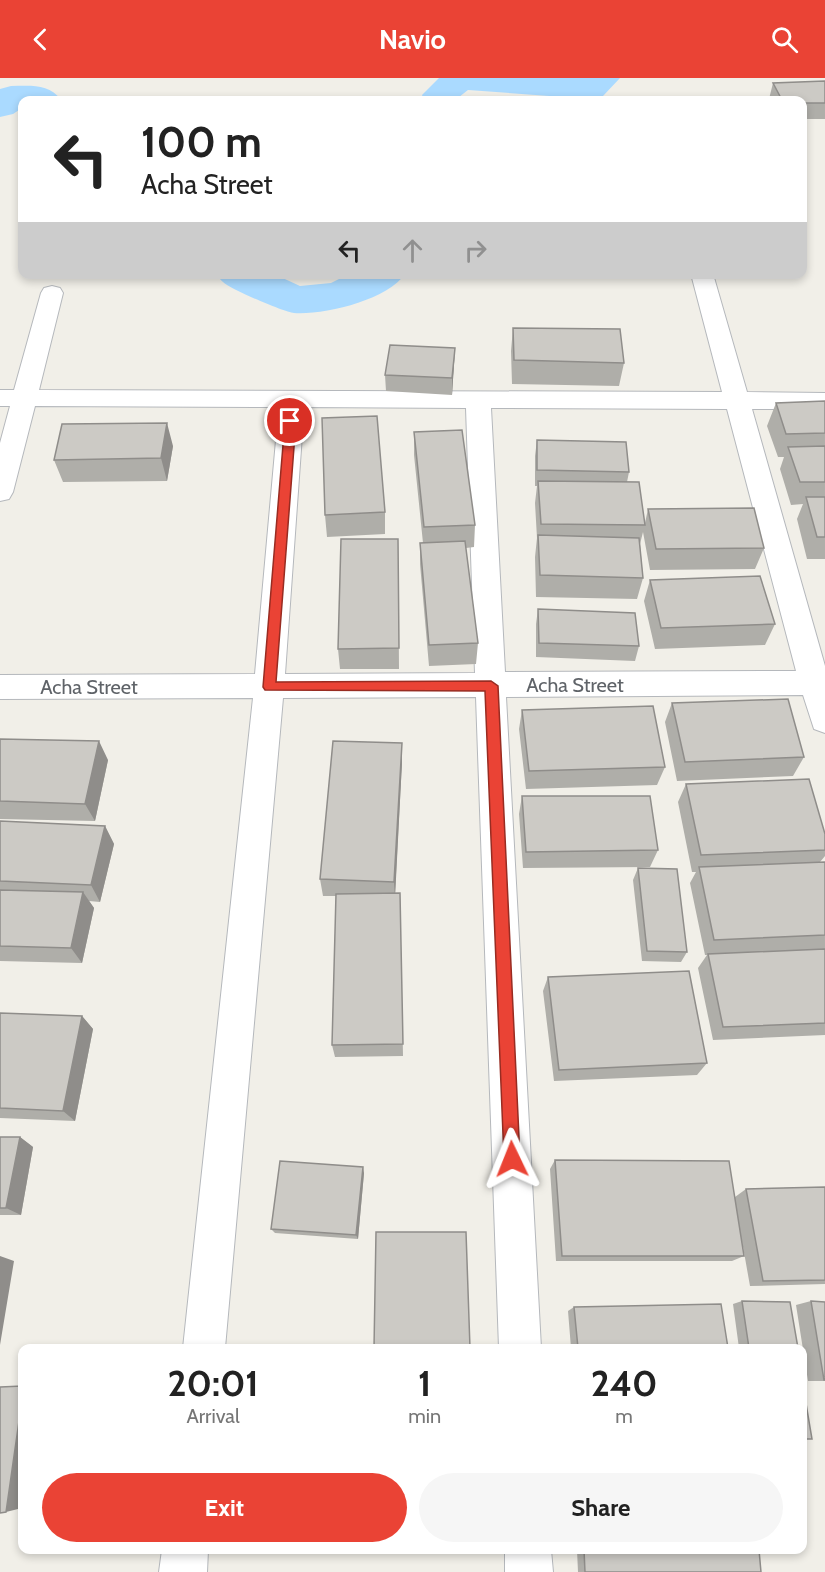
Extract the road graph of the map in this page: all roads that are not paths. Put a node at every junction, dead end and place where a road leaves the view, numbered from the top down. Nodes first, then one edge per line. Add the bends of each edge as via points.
1 (703, 279) edge
2 (52, 293) dead end
3 (12, 398) edge
4 (292, 399) junction
5 (478, 400) junction
6 (825, 401) edge
7 (739, 402) junction
8 (0, 492) edge
9 (820, 683) edge
10 (491, 686) junction
11 (0, 687) edge
12 (269, 687) junction
13 (825, 720) edge
14 (204, 1344) edge
15 (520, 1344) edge
16 (185, 1554) edge
17 (528, 1554) edge
18 (183, 1572) edge
19 (529, 1572) edge

1 - 7 street
2 - 3 street
3 - 4 street
3 - 8 street
4 - 5 street
4 - 12 street
5 - 7 street
5 - 10 street
6 - 7 street
7 - 9 street
9 - 10 street, Acha Street
9 - 13 street
10 - 12 street, Acha Street
10 - 15 street
11 - 12 street, Acha Street
12 - 14 street
16 - 18 street
17 - 19 street

